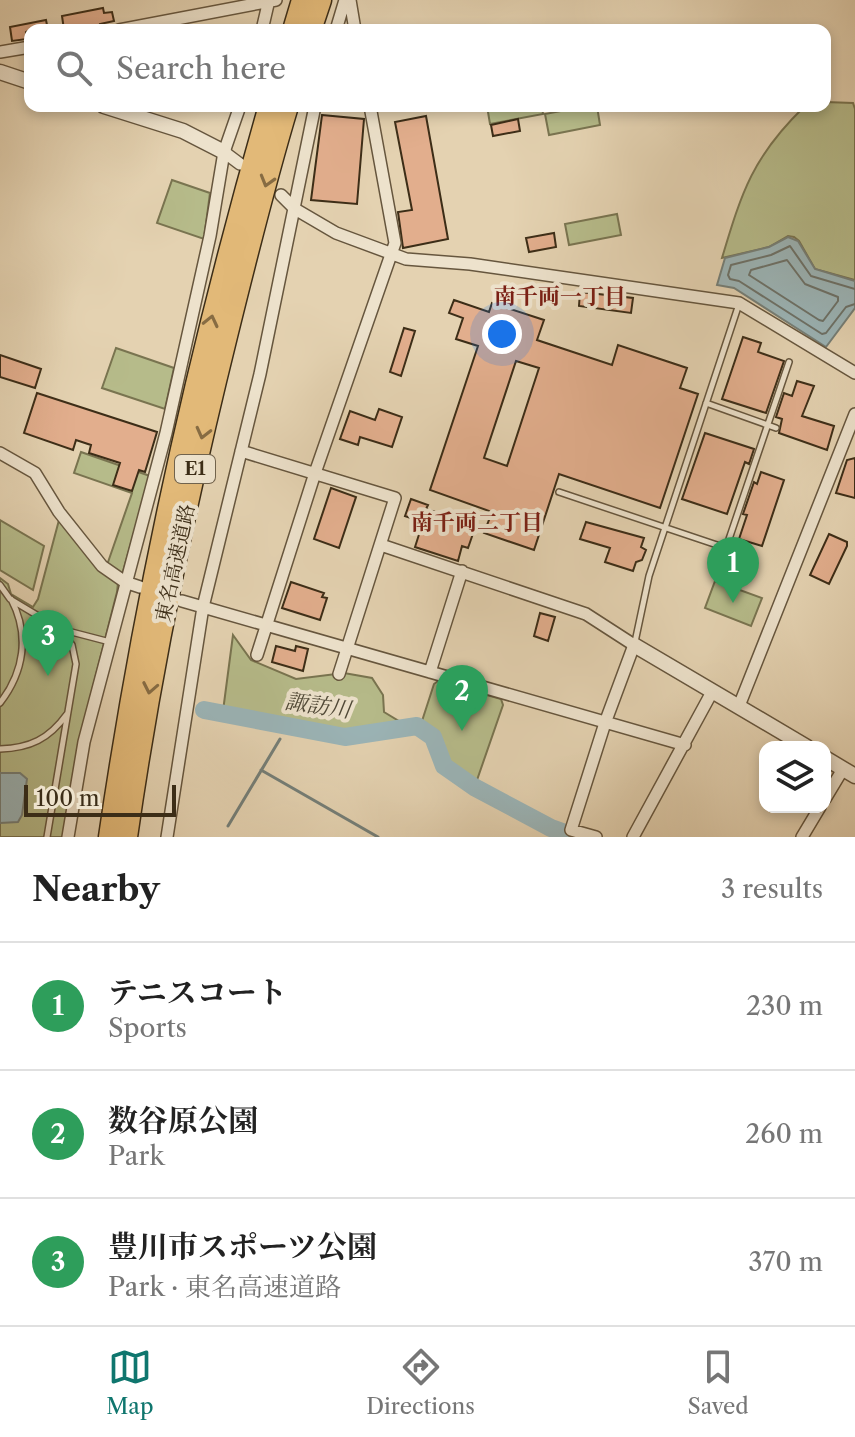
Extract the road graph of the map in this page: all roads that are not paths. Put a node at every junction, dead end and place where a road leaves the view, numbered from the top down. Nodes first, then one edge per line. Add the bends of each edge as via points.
1 (302, 0) edge
2 (321, 0) edge
3 (348, 0) edge
4 (271, 1) edge
5 (227, 5) edge
6 (145, 24) edge
7 (264, 24) edge
8 (295, 24) edge
9 (313, 24) edge
10 (338, 24) edge
11 (354, 24) edge
12 (24, 48) edge
13 (0, 52) edge
14 (0, 72) edge
15 (24, 80) edge
16 (123, 112) edge
17 (238, 112) edge
18 (267, 112) edge
19 (286, 112) edge
20 (314, 112) edge
21 (371, 112) edge
22 (224, 152) junction
23 (240, 164) dead end
24 (281, 195) dead end
25 (295, 209) junction
26 (393, 254) junction
27 (739, 303) junction
28 (789, 362) dead end
29 (855, 373) edge
30 (705, 403) junction
31 (855, 414) edge
32 (767, 425) junction
33 (776, 428) dead end
34 (241, 451) junction
35 (0, 453) edge
36 (315, 473) junction
37 (559, 492) dead end
38 (665, 528) junction
39 (381, 545) junction
40 (462, 571) junction
41 (125, 582) junction
42 (0, 585) edge
43 (140, 587) dead end
44 (10, 599) junction
45 (182, 601) dead end
46 (203, 607) junction
47 (266, 625) junction
48 (60, 629) junction
49 (111, 642) junction
50 (634, 645) junction
51 (348, 647) junction
52 (257, 655) dead end
53 (430, 672) junction
54 (339, 674) dead end
55 (712, 692) junction
56 (0, 703) edge
57 (739, 706) junction
58 (68, 713) junction
59 (605, 723) junction
60 (797, 741) edge
61 (685, 745) junction
62 (0, 749) edge
63 (831, 762) edge
64 (849, 772) edge
65 (831, 792) edge
66 (816, 813) edge
67 (47, 837) edge
68 (68, 837) edge
69 (109, 837) edge
70 (127, 837) edge
71 (167, 837) edge
72 (596, 837) edge
73 (633, 837) edge
74 (802, 837) edge

1 - 8 highway
2 - 9 highway
3 - 10 street
3 - 11 street
4 - 5 street
4 - 7 street
5 - 6 street
12 - 13 street
14 - 15 street
16 - 22 street via 183,131
17 - 22 street
69 -> 18 highway, 東名高速道路 / E1 via 166,517 218,290
19 -> 70 highway, 東名高速道路 / E1 via 191,485 144,720
20 - 25 street
21 - 26 street
22 - 23 street
22 - 41 street via 166,433
24 - 25 street
25 - 26 street via 336,233
25 - 34 street
26 - 27 street
26 - 36 street
27 - 29 street
27 - 30 lane
28 - 32 lane
30 - 32 lane
30 - 38 lane
31 - 57 street
32 - 33 lane
32 - 38 lane via 727,545
34 - 36 street
34 - 46 street
35 - 41 street via 35,473 81,541
36 - 39 street via 395,498
36 - 47 street
37 - 38 lane
38 - 50 lane
39 - 40 street
39 - 51 street
40 - 50 street via 586,614
40 - 53 street
41 - 43 street
41 - 49 street
42 - 44 lane
44 - 48 lane
44 - 56 lane via 22,626 23,646 16,675
45 - 46 street
46 - 47 street
46 - 71 street
47 - 51 street
47 - 52 street
48 - 49 lane
48 - 58 lane via 72,645 76,664
49 - 68 street via 84,742
50 - 55 street
50 - 59 street
51 - 53 street
51 - 54 street
53 - 59 street
55 - 57 street
55 - 61 street
57 - 60 street
58 - 62 lane via 42,740
58 - 67 lane
59 - 61 street
59 - 72 street via 571,830
61 - 73 street
63 - 64 street
64 - 65 street
66 - 74 street

